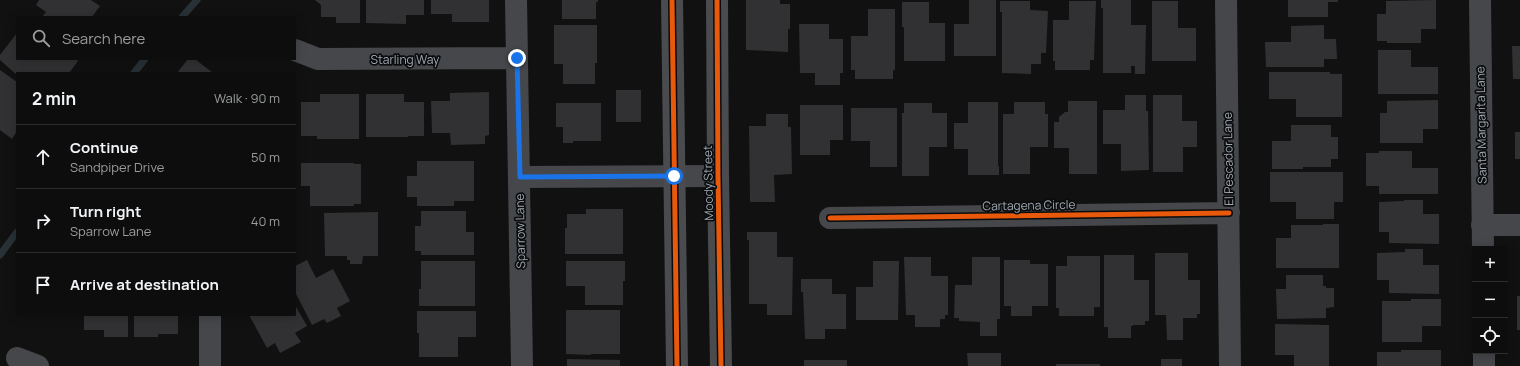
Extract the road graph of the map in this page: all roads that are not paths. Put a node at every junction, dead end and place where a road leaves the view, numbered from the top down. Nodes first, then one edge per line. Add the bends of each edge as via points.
1 (516, 0) edge
2 (672, 0) edge
3 (717, 0) edge
4 (1226, 0) edge
5 (1480, 0) edge
6 (296, 50) edge
7 (517, 58) junction
8 (674, 176) junction
9 (718, 176) junction
10 (520, 177) junction
11 (1229, 213) junction
12 (830, 218) dead end
13 (1482, 225) junction
14 (1520, 225) edge
15 (1482, 246) edge
16 (210, 316) edge
17 (1484, 354) edge
18 (17, 358) dead end
19 (38, 366) edge
20 (210, 366) edge
21 (522, 366) edge
22 (677, 366) edge
23 (721, 366) edge
24 (1230, 366) edge
25 (1484, 366) edge

1 - 7 street, Sparrow Lane
2 - 8 main road
3 - 9 main road, Moody Street
4 - 11 street, El Pescador Lane
5 - 13 street, Santa Margarita Lane
6 - 7 street, Starling Way via 318,59
7 - 10 street, Sparrow Lane
8 - 9 street
8 - 10 street
8 - 22 main road
9 - 23 main road, Moody Street
10 - 21 street, Sparrow Lane
11 - 12 street, Cartagena Circle
11 - 24 street, El Pescador Lane
13 - 14 street
13 - 15 street, Santa Margarita Lane
16 - 20 street
17 - 25 street
18 - 19 street

